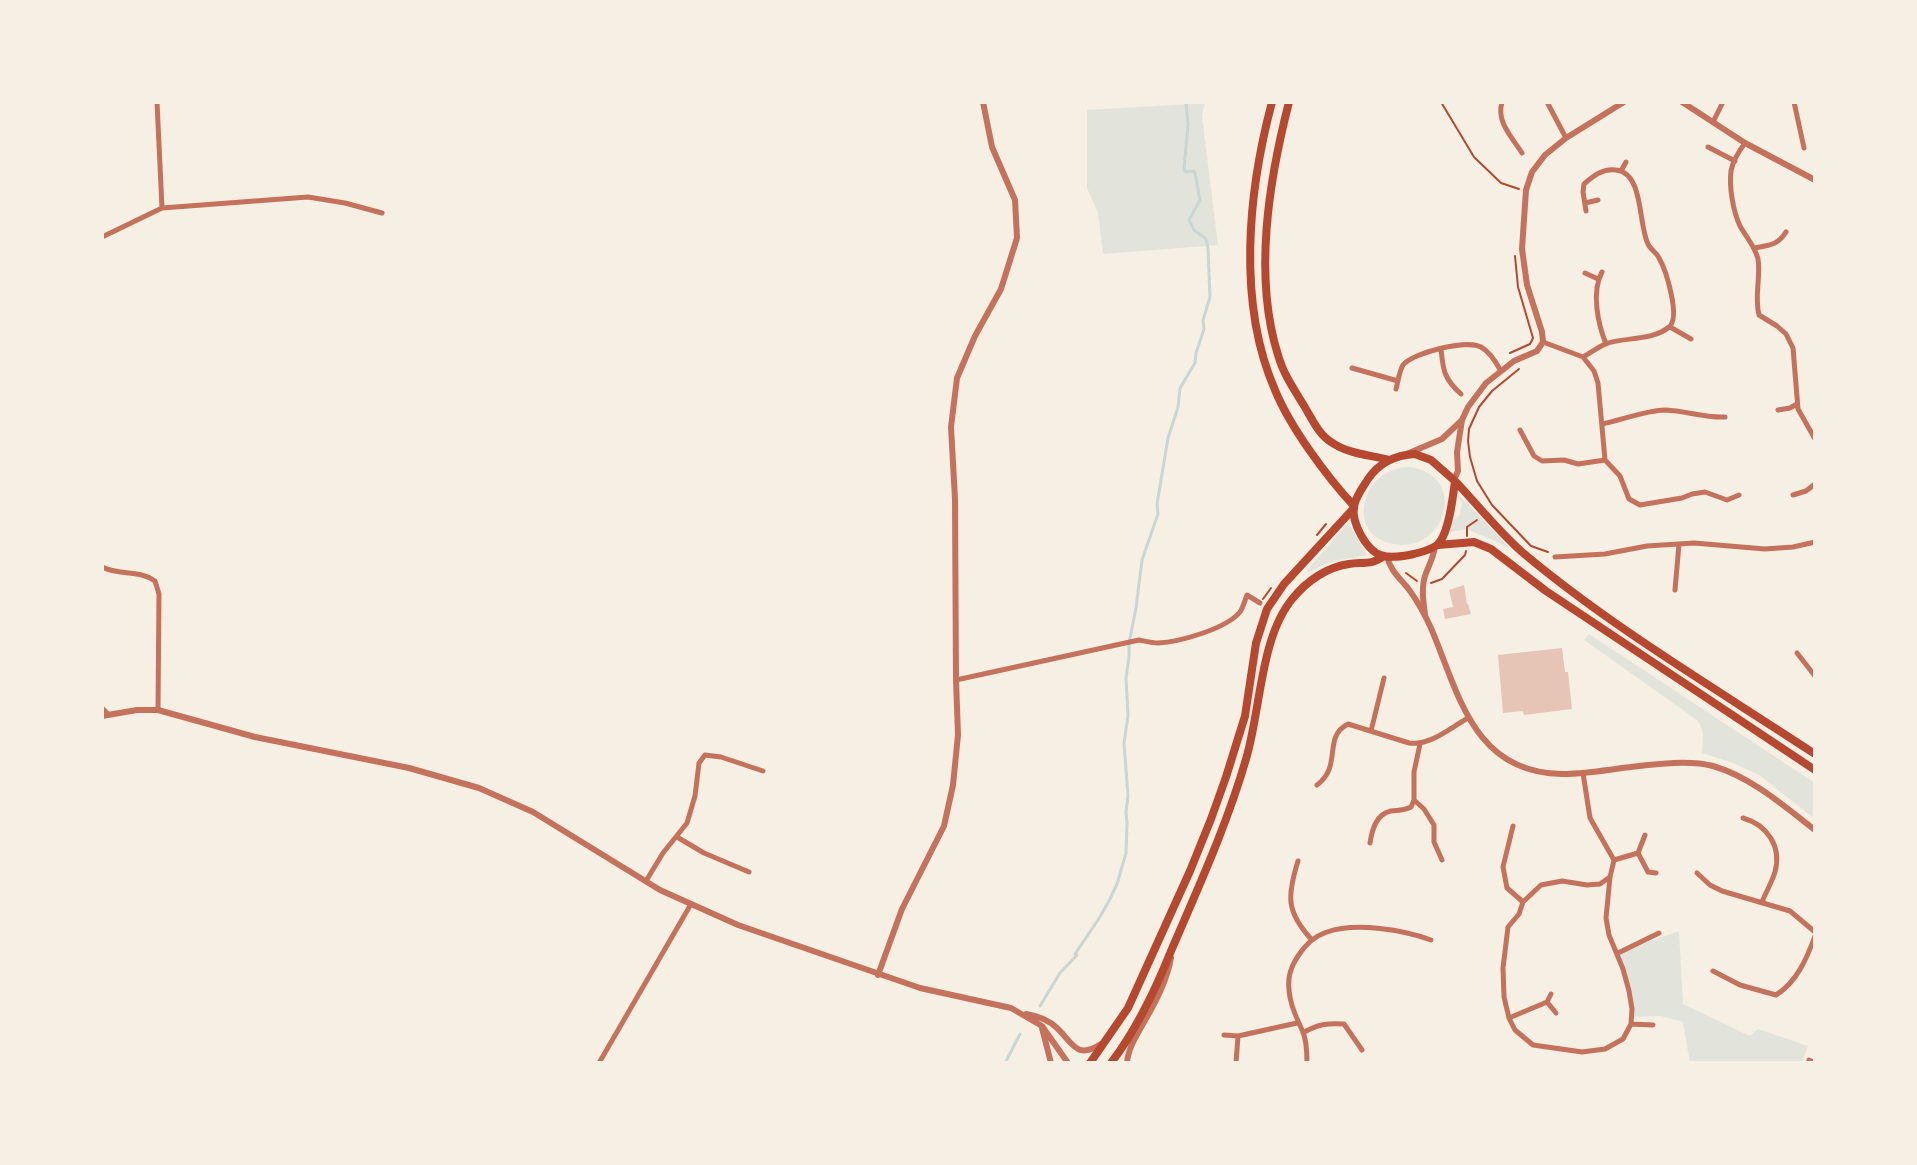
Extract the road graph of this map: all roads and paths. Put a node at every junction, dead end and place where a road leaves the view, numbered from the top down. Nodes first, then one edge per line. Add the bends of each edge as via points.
1 (157, 102) edge
2 (983, 102) edge
3 (1272, 102) edge
4 (1289, 102) edge
5 (1441, 102) edge
6 (1502, 102) edge
7 (1547, 102) edge
8 (1624, 102) edge
9 (1682, 102) edge
10 (1723, 102) edge
11 (1794, 102) edge
12 (1713, 123) junction
13 (1566, 138) junction
14 (1745, 143) junction
15 (1708, 147) dead end
16 (1804, 148) dead end
17 (1522, 153) dead end
18 (1735, 161) junction
19 (1626, 162) dead end
20 (1621, 171) junction
21 (1815, 180) edge
22 (1519, 199) dead end
23 (1598, 200) dead end
24 (1585, 203) junction
25 (162, 208) junction
26 (1586, 211) dead end
27 (382, 213) dead end
28 (1786, 232) dead end
29 (102, 237) edge
30 (1514, 248) dead end
31 (1755, 248) junction
32 (1602, 272) dead end
33 (1585, 273) dead end
34 (1598, 279) junction
35 (1670, 327) junction
36 (1691, 339) dead end
37 (1543, 342) junction
38 (1606, 344) junction
39 (1441, 349) junction
40 (1583, 357) junction
41 (1514, 361) junction
42 (1352, 368) dead end
43 (1501, 371) junction
44 (1398, 381) junction
45 (1396, 389) dead end
46 (1461, 394) dead end
47 (1797, 404) junction
48 (1778, 410) dead end
49 (1725, 417) dead end
50 (1462, 420) junction
51 (1602, 424) junction
52 (1520, 430) dead end
53 (1815, 439) edge
54 (1405, 455) junction
55 (1389, 460) junction
56 (1605, 460) junction
57 (1454, 481) junction
58 (1815, 484) edge
59 (1739, 495) dead end
60 (1793, 495) dead end
61 (1354, 507) junction
62 (1480, 518) dead end
63 (1467, 529) dead end
64 (1815, 542) edge
65 (1679, 544) junction
66 (1436, 546) junction
67 (1465, 555) dead end
68 (1385, 556) junction
69 (1555, 557) joint
70 (102, 567) edge
71 (1402, 574) dead end
72 (1418, 581) dead end
73 (1431, 583) dead end
74 (1675, 590) dead end
75 (1260, 603) dead end
76 (1426, 617) junction
77 (1797, 653) dead end
78 (1815, 676) edge
79 (1384, 678) dead end
80 (956, 680) junction
81 (102, 708) edge
82 (158, 710) junction
83 (105, 715) edge
84 (1468, 718) junction
85 (1371, 731) junction
86 (1420, 744) junction
87 (1815, 754) edge
88 (1815, 770) edge
89 (763, 771) dead end
90 (1583, 773) junction
91 (1317, 785) dead end
92 (1414, 800) junction
93 (1743, 818) dead end
94 (1513, 826) dead end
95 (1815, 830) edge
96 (1645, 835) dead end
97 (677, 837) junction
98 (1370, 843) dead end
99 (1638, 853) junction
100 (1442, 860) dead end
101 (1614, 860) junction
102 (1298, 861) dead end
103 (749, 872) dead end
104 (1656, 873) dead end
105 (1697, 873) dead end
106 (1610, 877) junction
107 (646, 881) junction
108 (1523, 902) junction
109 (1762, 902) junction
110 (691, 904) junction
111 (1659, 933) dead end
112 (1815, 934) edge
113 (1312, 940) junction
114 (1431, 940) dead end
115 (1172, 950) junction
116 (1618, 953) junction
117 (1713, 971) dead end
118 (878, 975) junction
119 (1551, 994) dead end
120 (1547, 1002) junction
121 (1556, 1013) dead end
122 (1023, 1014) junction
123 (1509, 1018) junction
124 (1297, 1023) junction
125 (1631, 1024) junction
126 (1653, 1025) dead end
127 (1042, 1026) junction
128 (1303, 1033) junction
129 (1224, 1035) dead end
130 (1110, 1036) junction
131 (1238, 1036) junction
132 (1362, 1050) dead end
133 (599, 1063) edge
134 (1051, 1063) edge
135 (1068, 1063) edge
136 (1090, 1063) edge
137 (1111, 1063) edge
138 (1127, 1063) edge
139 (1236, 1063) edge
140 (1307, 1063) edge

1 - 25 street
2 - 80 street via 992,147 1015,200 1017,238 1001,289 957,378 951,427
3 - 61 highway via 1250,239 1258,332 1273,386 1289,417
4 - 55 highway via 1267,214 1266,278 1277,354 1327,439
5 - 22 path via 1474,157 1501,183 1519,188
6 - 17 street via 1501,122
7 - 13 street
8 - 13 street
9 - 12 street
10 - 12 street
11 - 16 street
12 - 14 street
13 - 37 street via 1532,172 1523,212 1527,285
14 - 18 street
14 - 21 street
15 - 18 street
18 - 31 street via 1735,213
19 - 20 street
20 - 24 street via 1603,171 1584,184
20 - 35 street via 1635,186 1648,245 1666,276 1675,319
23 - 24 street
24 - 26 street
25 - 27 street via 308,197
25 - 29 street
28 - 31 street via 1781,240
30 - 41 path via 1518,287 1533,338 1510,353
31 - 47 street via 1756,306 1759,315 1786,334 1793,348
32 - 34 street
33 - 34 street
34 - 38 street
35 - 36 street
35 - 38 street
37 - 40 street
37 - 41 street via 1537,351
38 - 40 street
39 - 43 street via 1473,344 1488,352
39 - 44 street via 1409,359
39 - 46 street via 1449,383
40 - 51 street via 1598,383
41 - 43 street
41 - 69 path via 1520,369 1492,391 1473,419 1470,457 1492,505 1531,546
42 - 44 street
43 - 50 street via 1476,395
44 - 45 street
47 - 48 street
47 - 53 street
49 - 51 street via 1667,410
50 - 54 street via 1442,439
50 - 57 street
51 - 56 street
52 - 56 street via 1542,461
54 - 55 highway
54 - 57 highway via 1431,460
55 - 61 highway via 1371,474
56 - 59 street via 1620,476 1629,499 1640,505 1705,492 1727,500
57 - 66 highway via 1449,516
57 - 87 highway via 1550,574
58 - 60 street
61 - 68 highway via 1365,540
61 - 130 highway via 1267,609 1226,777 1143,978
62 - 63 path
64 - 65 street via 1765,549
65 - 69 street
65 - 74 street
66 - 68 highway
66 - 76 street via 1424,582
66 - 88 highway via 1474,542 1491,549
67 - 73 path
68 - 76 street
68 - 115 highway via 1336,567 1309,581 1282,612 1238,784
70 - 82 street via 145,574 155,581
71 - 72 path
75 - 80 street via 1247,595 1240,612 1227,622 1172,641 1139,640
76 - 84 street
77 - 78 street
79 - 85 street
80 - 118 street via 958,735 944,826 902,909
81 - 83 street
82 - 83 street
82 - 107 street via 479,788 533,812
84 - 86 street
84 - 90 street via 1500,757 1534,770
85 - 86 street
85 - 91 street via 1348,724 1340,728 1330,769
86 - 92 street
89 - 97 street via 705,755 687,823
90 - 95 street via 1647,765 1712,766 1744,779
90 - 101 street via 1590,818
92 - 98 street via 1402,812 1381,816
92 - 100 street via 1434,825
93 - 109 street via 1765,829 1775,852 1775,872
94 - 108 street via 1503,867 1507,888
96 - 99 street
97 - 103 street
97 - 107 street
99 - 101 street
99 - 104 street via 1648,872
101 - 106 street
102 - 113 street via 1291,881 1294,918
105 - 109 street via 1722,891
106 - 108 street via 1600,884 1541,885
106 - 116 street via 1606,918
107 - 110 street
108 - 123 street via 1505,943
109 - 112 street via 1790,911
110 - 118 street
110 - 133 street
111 - 116 street
112 - 117 street via 1803,966 1776,995
113 - 114 street via 1325,932 1365,928 1410,932
113 - 124 street via 1293,963 1289,978
115 - 137 highway via 1143,1015
115 - 138 street via 1163,986
116 - 125 street
118 - 122 street
119 - 120 street
120 - 121 street
120 - 123 street
122 - 127 street
122 - 130 street via 1043,1019 1083,1051
123 - 125 street via 1533,1045 1582,1052 1605,1049 1623,1039
124 - 128 street
124 - 131 street
125 - 126 street
127 - 134 street
127 - 135 street
128 - 132 street via 1316,1025 1344,1024
128 - 140 street
129 - 131 street
130 - 136 highway
131 - 139 street

